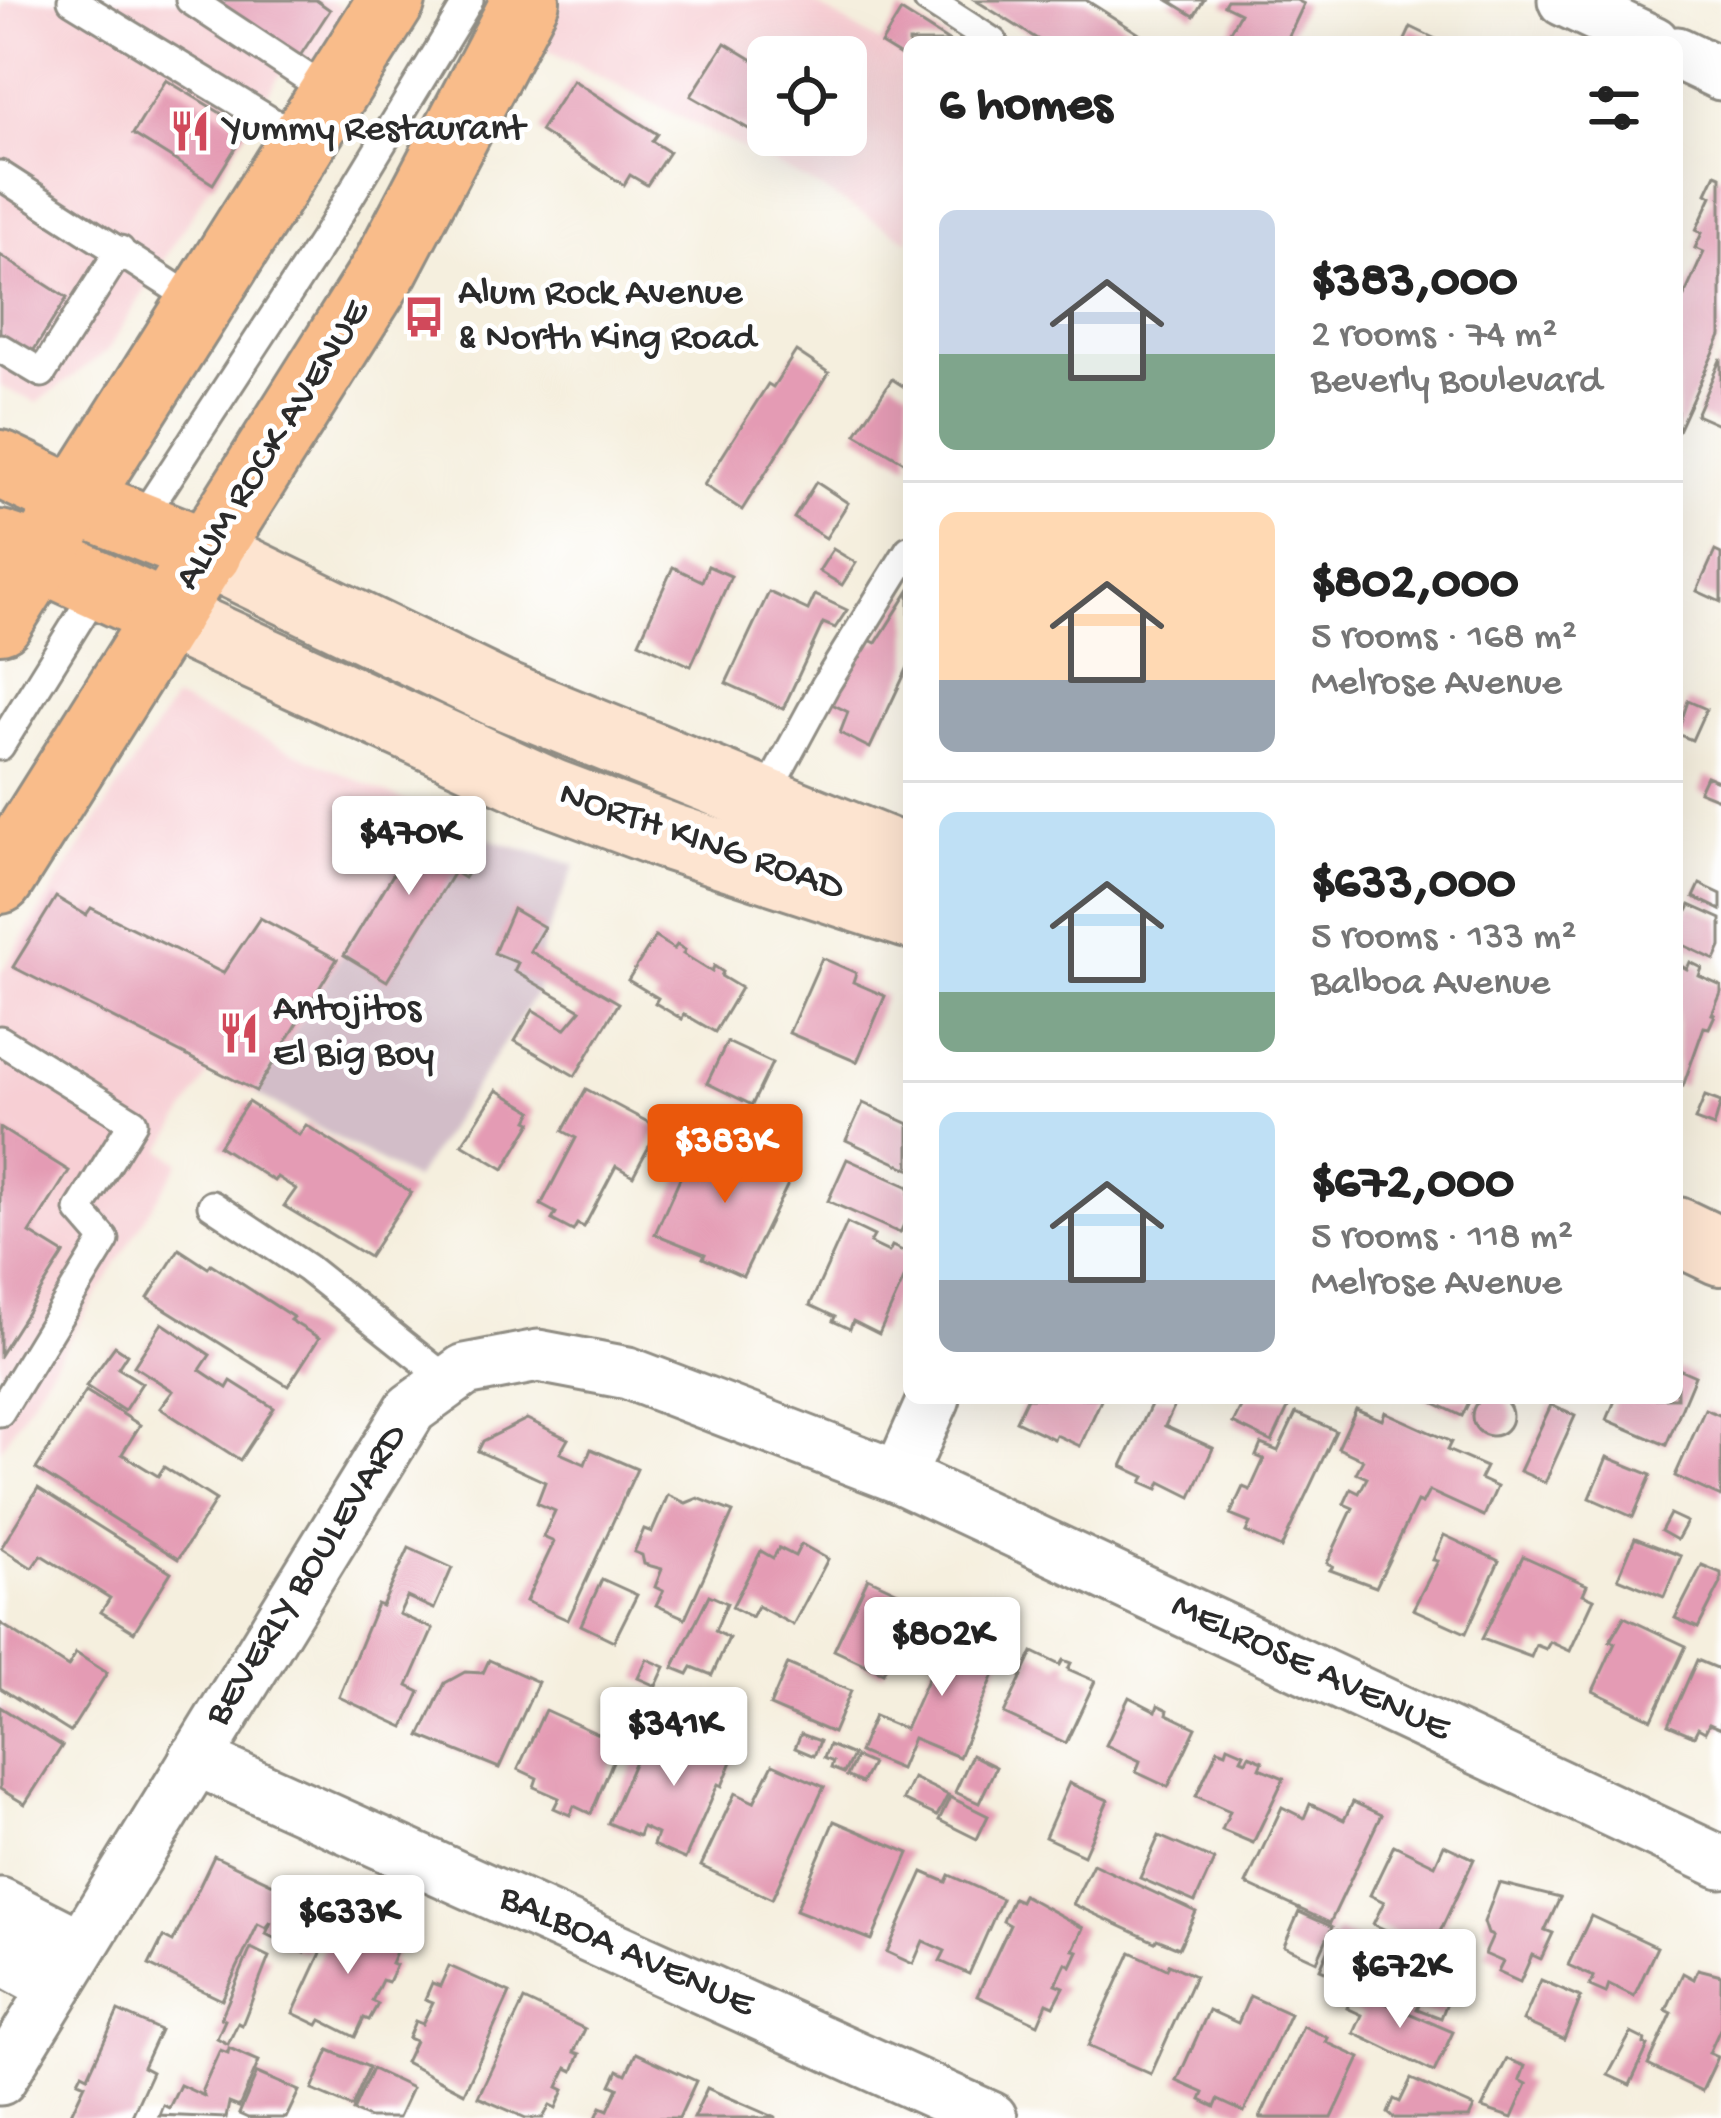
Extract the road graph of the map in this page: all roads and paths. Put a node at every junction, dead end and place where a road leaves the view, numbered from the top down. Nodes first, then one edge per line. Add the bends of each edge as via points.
1 (72, 0) edge
2 (190, 0) edge
3 (392, 0) edge
4 (469, 0) edge
5 (526, 0) edge
6 (928, 0) edge
7 (1564, 0) edge
8 (983, 36) edge
9 (1640, 36) edge
10 (1683, 56) edge
11 (1721, 74) edge
12 (318, 117) junction
13 (0, 175) edge
14 (120, 250) junction
15 (199, 303) junction
16 (0, 348) edge
17 (0, 464) edge
18 (76, 500) junction
19 (20, 550) edge
20 (208, 553) junction
21 (119, 555) junction
22 (903, 560) edge
23 (167, 616) junction
24 (0, 620) edge
25 (0, 746) edge
26 (762, 802) junction
27 (903, 858) edge
28 (0, 880) edge
29 (903, 913) edge
30 (0, 1040) edge
31 (212, 1205) dead end
32 (1683, 1234) edge
33 (1721, 1252) edge
34 (449, 1381) junction
35 (931, 1404) edge
36 (0, 1412) edge
37 (899, 1477) junction
38 (195, 1759) junction
39 (1721, 1862) edge
40 (0, 1904) edge
41 (0, 1957) edge
42 (68, 1966) junction
43 (0, 2079) edge
44 (991, 2118) edge

1 - 12 lane
2 - 12 lane
3 - 12 main road
4 - 21 lane, ALUM ROCK AVENUE
5 - 20 main road, ALUM ROCK AVENUE via 386,267
6 - 8 lane
7 - 9 street
10 - 11 street
12 - 15 main road
13 - 14 lane
14 - 15 lane
14 - 16 lane via 42,374
15 - 18 main road
17 - 18 main road
18 - 19 main road
18 - 21 main road
19 - 21 main road
19 - 24 main road
20 - 21 main road
20 - 23 main road, ALUM ROCK AVENUE
20 - 26 main road, NORTH KING ROAD via 497,693
21 - 23 main road
21 - 25 lane, ALUM ROCK AVENUE
22 - 26 lane
23 - 28 main road, ALUM ROCK AVENUE
23 - 29 main road, NORTH KING ROAD via 552,793
26 - 27 main road, NORTH KING ROAD
30 - 36 lane via 133,1122 79,1210 105,1240
31 - 34 lane via 307,1268
32 - 33 main road
34 - 37 street, BEVERLY BOULEVARD via 465,1370 538,1356 628,1373
34 - 38 street, BEVERLY BOULEVARD via 411,1409
35 - 37 street
37 - 39 street, MELROSE AVENUE
38 - 42 street, BEVERLY BOULEVARD
38 - 44 street, BALBOA AVENUE
40 - 42 street
41 - 42 street
42 - 43 street, BEVERLY BOULEVARD

